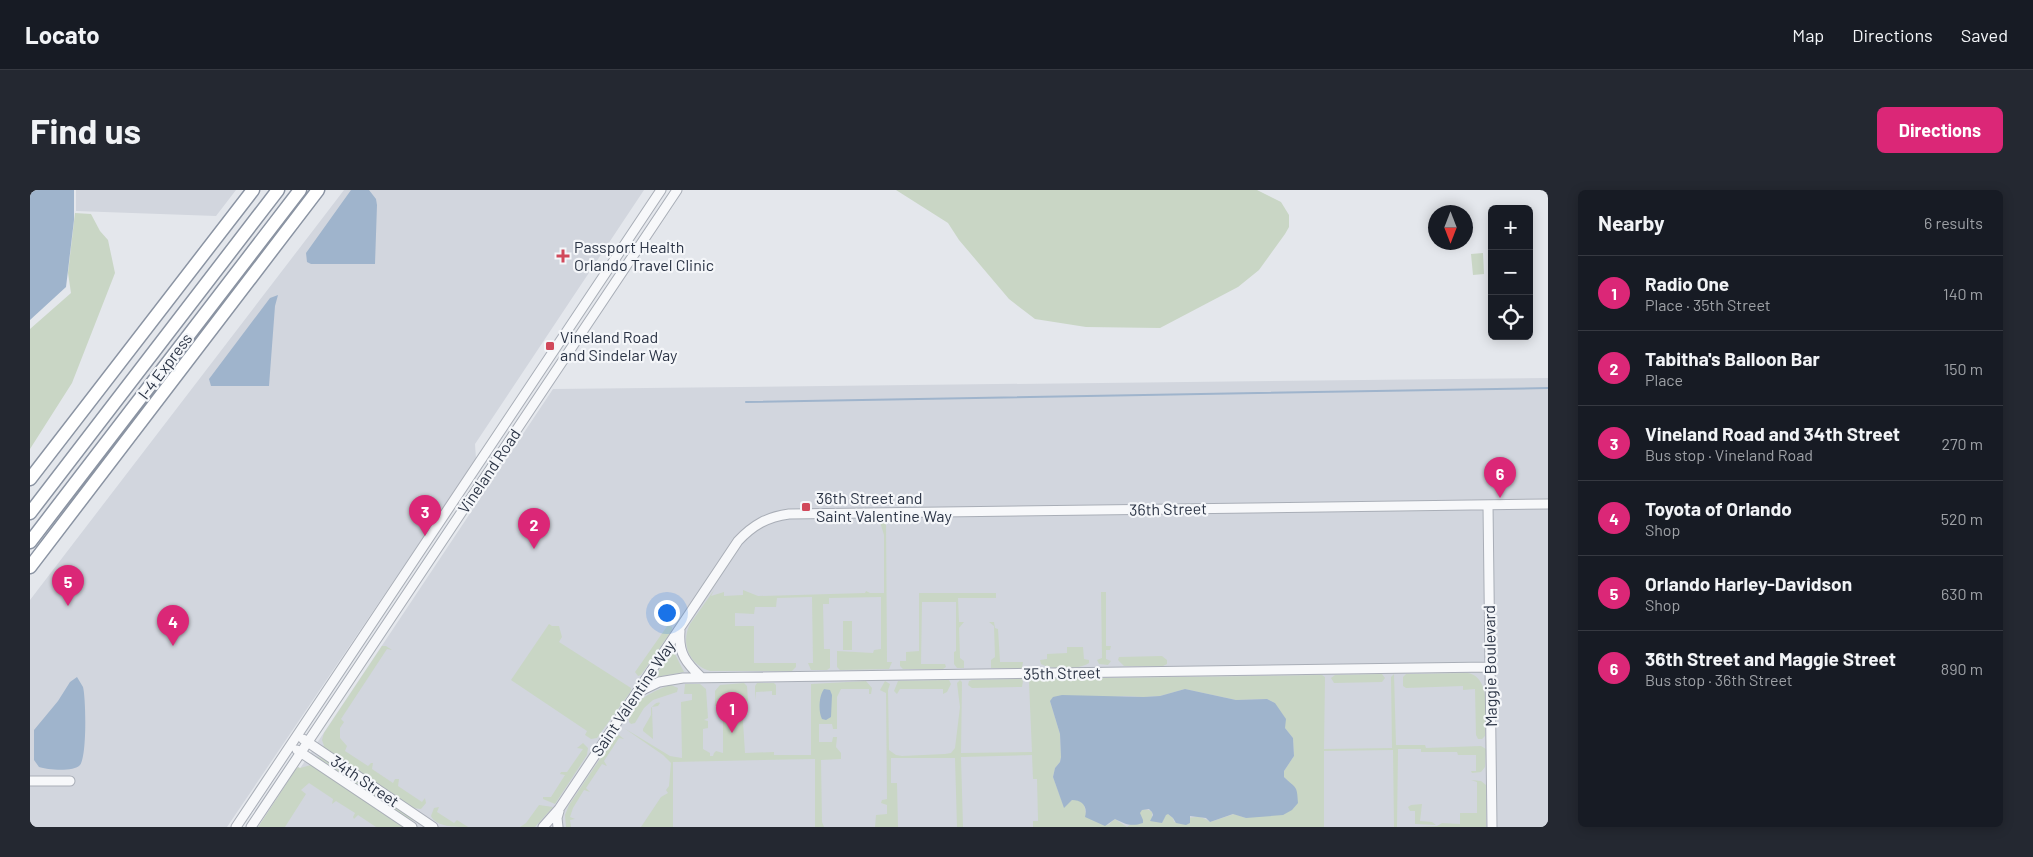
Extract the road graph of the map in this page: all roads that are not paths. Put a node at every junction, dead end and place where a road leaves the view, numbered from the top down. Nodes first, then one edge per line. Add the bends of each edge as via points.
1 (253, 190) edge
2 (278, 190) edge
3 (300, 190) edge
4 (318, 190) edge
5 (660, 190) edge
6 (677, 190) edge
7 (606, 272) junction
8 (617, 280) junction
9 (473, 472) junction
10 (30, 479) edge
11 (484, 479) junction
12 (1548, 504) edge
13 (1488, 505) junction
14 (30, 513) edge
15 (789, 514) joint
16 (30, 542) edge
17 (412, 564) junction
18 (30, 567) edge
19 (423, 571) junction
20 (370, 627) junction
21 (680, 628) junction
22 (380, 634) junction
23 (1490, 667) junction
24 (702, 678) junction
25 (638, 692) junction
26 (298, 736) junction
27 (308, 743) junction
28 (291, 745) junction
29 (301, 752) junction
30 (30, 781) edge
31 (70, 781) dead end
32 (559, 809) junction
33 (236, 827) edge
34 (251, 827) edge
35 (412, 827) edge
36 (433, 827) edge
37 (543, 827) edge
38 (558, 827) edge
39 (1492, 827) edge

1 - 10 highway
2 - 14 highway, I-4 Express
3 - 16 highway, I-4 Express
4 - 18 highway
5 - 7 street, Vineland Road
6 - 8 street, Vineland Road
7 - 8 street
7 - 9 street, Vineland Road
8 - 11 street, Vineland Road
9 - 11 street
9 - 17 street, Vineland Road
11 - 19 street, Vineland Road
12 - 13 street, 36th Street
13 - 15 street, 36th Street
13 - 23 street, Maggie Boulevard
15 - 21 street, Saint Valentine Way via 761,521 738,540
17 - 19 street
17 - 20 street, Vineland Road
19 - 22 street, Vineland Road
20 - 22 street
20 - 26 street, Vineland Road
21 - 24 street via 680,651
21 - 25 street, Saint Valentine Way
22 - 27 street, Vineland Road
23 - 24 street, 35th Street
23 - 39 street, Maggie Boulevard
24 - 25 street, 35th Street via 670,679
25 - 32 street, Saint Valentine Way
26 - 27 street, 34th Street
26 - 28 street, Vineland Road
27 - 29 street, Vineland Road
27 - 36 street, 34th Street
28 - 29 street, 34th Street
28 - 33 street, Vineland Road
29 - 34 street, Vineland Road
29 - 35 street, 34th Street
30 - 31 street
32 - 37 street, Saint Valentine Way
32 - 38 street

